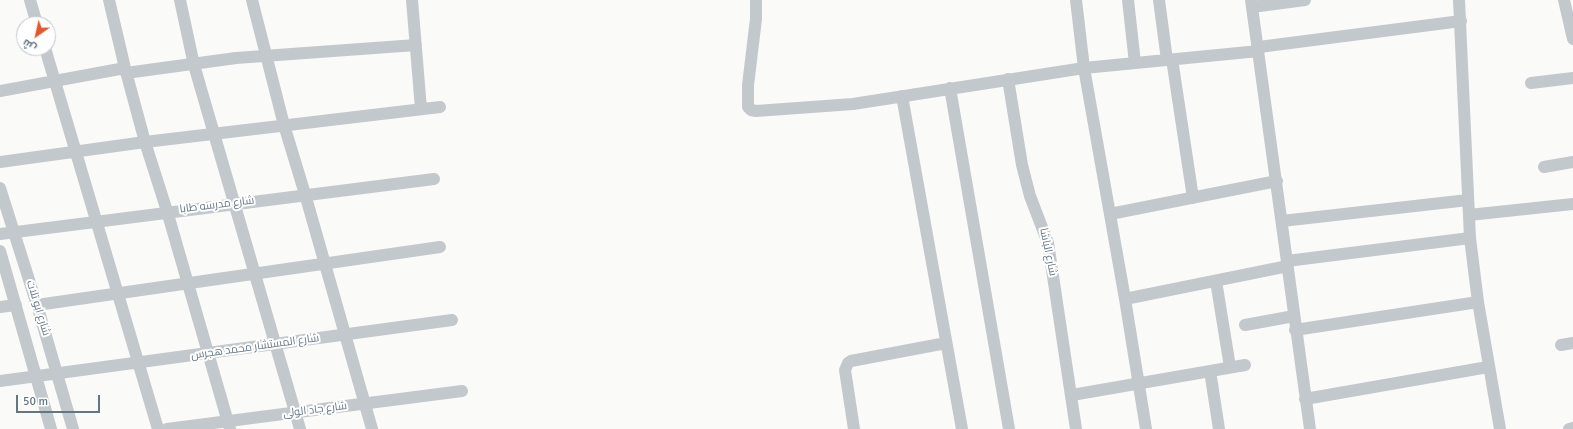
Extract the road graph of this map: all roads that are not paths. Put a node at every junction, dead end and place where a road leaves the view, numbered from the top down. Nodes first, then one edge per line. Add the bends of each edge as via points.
1 (30, 0) edge
2 (109, 0) edge
3 (180, 0) edge
4 (252, 0) edge
5 (412, 0) edge
6 (756, 0) edge
7 (1076, 0) edge
8 (1128, 0) edge
9 (1159, 0) edge
10 (1305, 0) edge
11 (1459, 0) edge
12 (1564, 0) edge
13 (1252, 3) edge
14 (35, 16) edge
15 (1461, 22) junction
16 (1573, 39) edge
17 (416, 45) junction
18 (1259, 49) junction
19 (46, 56) edge
20 (265, 56) junction
21 (1170, 60) junction
22 (1135, 63) junction
23 (194, 65) junction
24 (1084, 68) junction
25 (125, 71) junction
26 (1008, 78) junction
27 (1573, 78) edge
28 (54, 81) junction
29 (1531, 83) dead end
30 (950, 88) junction
31 (0, 91) edge
32 (902, 96) junction
33 (440, 107) dead end
34 (421, 109) junction
35 (284, 125) junction
36 (214, 134) junction
37 (145, 142) junction
38 (76, 151) junction
39 (0, 162) edge
40 (1573, 162) edge
41 (1544, 167) dead end
42 (434, 179) dead end
43 (1277, 181) junction
44 (0, 188) edge
45 (305, 194) junction
46 (1193, 198) junction
47 (1468, 200) junction
48 (234, 203) junction
49 (1573, 204) edge
50 (167, 211) junction
51 (1110, 214) junction
52 (1469, 215) junction
53 (97, 221) junction
54 (1282, 221) junction
55 (14, 232) junction
56 (0, 234) edge
57 (1470, 238) junction
58 (440, 248) dead end
59 (0, 251) edge
60 (325, 264) junction
61 (1288, 264) junction
62 (255, 274) junction
63 (1216, 281) junction
64 (187, 283) junction
65 (118, 293) junction
66 (1125, 300) junction
67 (1478, 302) junction
68 (37, 304) junction
69 (16, 305) junction
70 (0, 307) edge
71 (1294, 316) junction
72 (452, 320) dead end
73 (1245, 325) dead end
74 (1295, 330) junction
75 (345, 334) junction
76 (946, 342) junction
77 (276, 344) junction
78 (208, 353) junction
79 (138, 363) junction
80 (1244, 365) dead end
81 (1230, 367) junction
82 (1488, 367) junction
83 (1210, 371) junction
84 (58, 374) junction
85 (38, 377) junction
86 (0, 381) edge
87 (1139, 383) junction
88 (462, 392) dead end
89 (1072, 395) junction
90 (1305, 399) junction
91 (366, 404) junction
92 (295, 413) junction
93 (229, 425) edge
94 (1573, 428) edge
95 (51, 429) edge
96 (73, 429) edge
97 (158, 429) edge
98 (167, 429) edge
99 (300, 429) edge
100 (372, 429) edge
101 (854, 429) edge
102 (962, 429) edge
103 (1009, 429) edge
104 (1076, 429) edge
105 (1146, 429) edge
106 (1219, 429) edge
107 (1310, 429) edge
108 (1500, 429) edge
109 (1569, 429) edge

1 - 14 street
2 - 25 street
3 - 23 street
4 - 20 street
5 - 17 street
6 - 32 street via 748,84 748,107 751,110 805,109
7 - 24 street
8 - 22 street
9 - 21 street
10 - 13 street
11 - 15 street
12 - 16 street
13 - 18 street
15 - 18 street
15 - 47 street
17 - 20 street
17 - 34 street
18 - 21 street
18 - 43 street
19 - 28 street
20 - 23 street
20 - 35 street
21 - 22 street
21 - 46 street
22 - 24 street
23 - 25 street
23 - 36 street
24 - 26 street
24 - 51 street
25 - 28 street
25 - 37 street
26 - 30 street
26 - 89 street, شارع الباشا via 1025,179 1048,243
27 - 29 street
28 - 31 street
28 - 38 street
30 - 32 street
30 - 103 street
32 - 76 street
33 - 34 street
34 - 35 street
35 - 36 street
35 - 45 street
36 - 37 street
36 - 48 street
37 - 38 street
37 - 50 street
38 - 39 street
38 - 53 street
40 - 41 street
42 - 45 street, شارع مدرسه طابا
43 - 46 street
43 - 54 street
44 - 55 street, شارع ابو تلات
45 - 48 street, شارع مدرسه طابا
45 - 60 street
46 - 51 street
47 - 52 street
47 - 54 street
48 - 50 street, شارع مدرسه طابا
48 - 62 street
49 - 52 street
50 - 53 street, شارع مدرسه طابا
50 - 64 street
51 - 66 street
52 - 57 street
53 - 55 street, شارع مدرسه طابا
53 - 65 street
54 - 61 street
55 - 56 street, شارع مدرسه طابا
55 - 68 street, شارع ابو تلات
57 - 61 street
57 - 67 street
58 - 60 street
59 - 69 street, شارع ابو تلات
60 - 62 street
60 - 75 street
61 - 63 street
61 - 71 street
62 - 64 street
62 - 77 street
63 - 66 street
63 - 81 street
64 - 65 street
64 - 78 street
65 - 68 street
65 - 79 street
66 - 87 street
67 - 74 street
67 - 82 street
68 - 84 street, شارع ابو تلات
69 - 70 street
69 - 85 street, شارع ابو تلات
71 - 73 street
71 - 74 street
72 - 75 street, شارع المستشار محمد هجرس
74 - 90 street
75 - 77 street, شارع المستشار محمد هجرس
75 - 91 street
76 - 101 street via 848,363 845,370
76 - 102 street
77 - 78 street, شارع المستشار محمد هجرس
77 - 92 street
78 - 79 street, شارع المستشار محمد هجرس
78 - 93 street
79 - 84 street, شارع المستشار محمد هجرس
79 - 97 street
80 - 81 street
81 - 83 street
82 - 90 street
82 - 108 street
83 - 87 street
83 - 106 street
84 - 85 street, شارع المستشار محمد هجرس
84 - 96 street, شارع ابو تلات
85 - 86 street, شارع المستشار محمد هجرس
85 - 95 street, شارع ابو تلات
87 - 89 street
87 - 105 street
88 - 91 street, شارع جاد الولى
89 - 104 street, شارع الباشا
90 - 107 street
91 - 92 street, شارع جاد الولى
91 - 100 street
92 - 93 street, شارع جاد الولى
92 - 99 street
93 - 98 street, شارع جاد الولى
94 - 109 street

